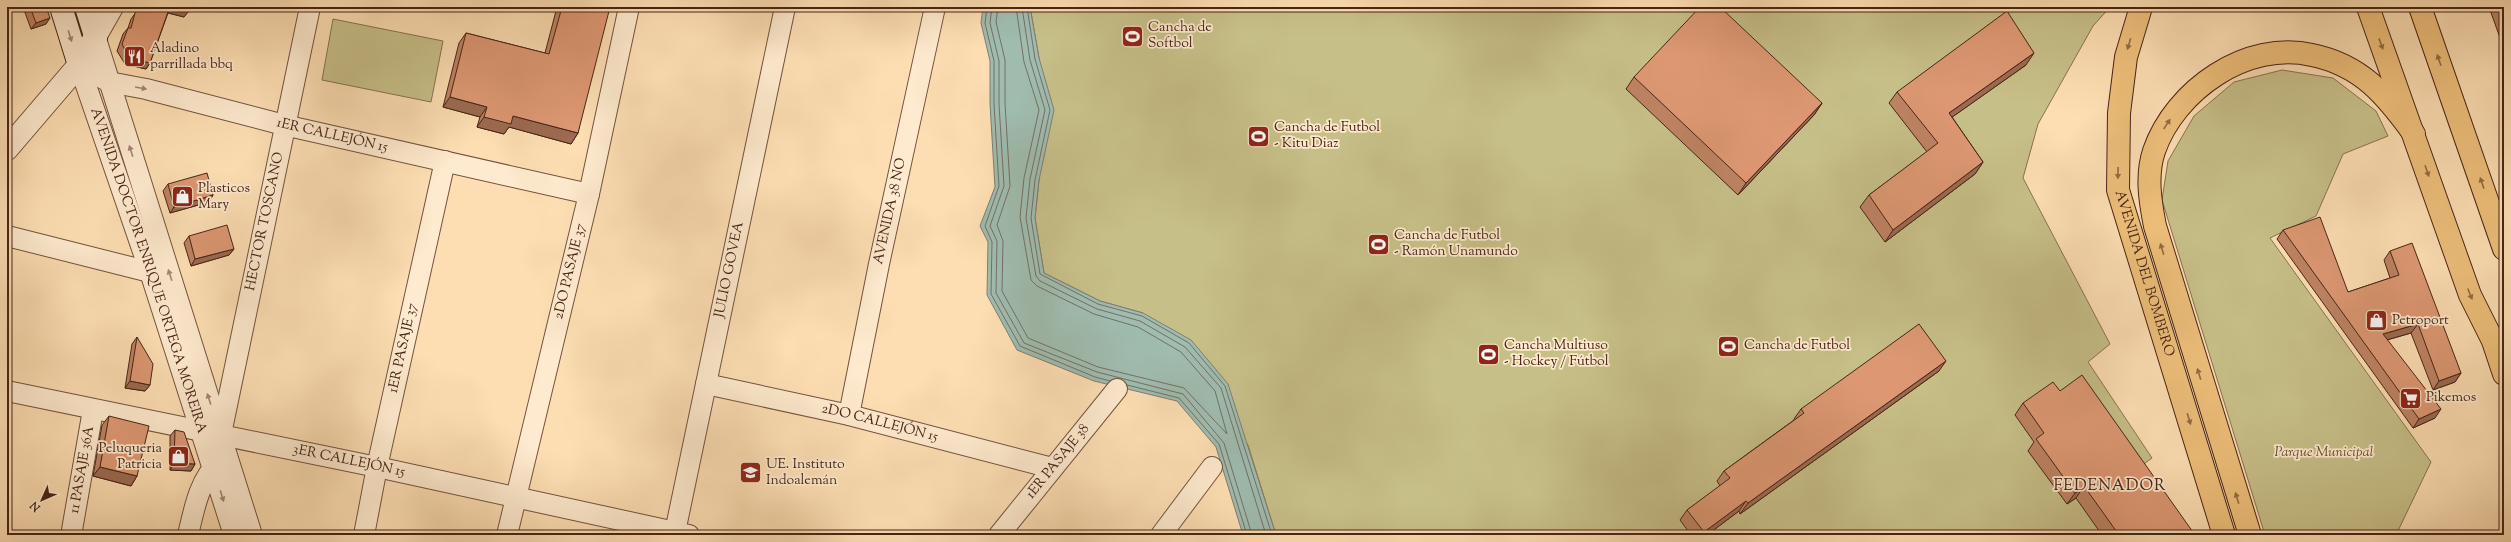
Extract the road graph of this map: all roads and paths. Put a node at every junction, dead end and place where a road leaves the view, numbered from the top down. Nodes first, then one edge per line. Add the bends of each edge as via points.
1 (61, 7) edge
2 (86, 7) edge
3 (112, 7) edge
4 (310, 7) edge
5 (629, 7) edge
6 (785, 7) edge
7 (935, 7) edge
8 (2141, 7) edge
9 (2368, 7) edge
10 (2420, 7) edge
11 (96, 39) junction
12 (79, 65) junction
13 (109, 82) junction
14 (284, 125) junction
15 (2414, 134) junction
16 (7, 150) edge
17 (445, 161) junction
18 (589, 194) junction
19 (2499, 226) edge
20 (7, 236) edge
21 (2504, 249) edge
22 (150, 272) junction
23 (2504, 374) edge
24 (706, 384) junction
25 (1117, 389) dead end
26 (7, 391) edge
27 (93, 410) junction
28 (849, 415) junction
29 (211, 434) junction
30 (220, 461) junction
31 (377, 467) junction
32 (1212, 467) dead end
33 (1052, 468) junction
34 (515, 498) junction
35 (72, 530) dead end
36 (682, 534) edge
37 (188, 535) edge
38 (234, 535) edge
39 (252, 535) edge
40 (364, 535) edge
41 (506, 535) edge
42 (999, 535) edge
43 (1161, 535) edge
44 (2224, 535) edge
45 (2250, 535) edge

1 -> 12 street, AVENIDA DOCTOR ENRIQUE ORTEGA MOREIRA
2 - 11 street, AVENIDA DOCTOR ENRIQUE ORTEGA MOREIRA
3 - 11 street
4 - 14 street, HECTOR TOSCANO
5 - 18 street, 2DO PASAJE 37
6 - 24 street, JULIO GOVEA
7 - 28 street, AVENIDA 38 NO via 878,264
8 -> 44 main road, AVENIDA DEL BOMBERO via 2126,57 2119,112 2118,190
9 -> 15 main road
19 -> 10 main road
11 - 12 street
11 - 13 street, AVENIDA DOCTOR ENRIQUE ORTEGA MOREIRA
12 - 13 street, 1ER CALLEJÓN 15
12 - 16 street
12 - 22 street, AVENIDA DOCTOR ENRIQUE ORTEGA MOREIRA
13 -> 14 street, 1ER CALLEJÓN 15 via 146,89
29 -> 13 street, AVENIDA DOCTOR ENRIQUE ORTEGA MOREIRA
14 - 17 street, 1ER CALLEJÓN 15
14 - 29 street, HECTOR TOSCANO
15 -> 23 main road via 2470,295 2493,342
45 -> 15 main road via 2155,226 2150,198 2150,173 2154,151 2164,129 2176,112 2211,77 2229,66 2250,59 2290,52 2312,54 2336,62 2358,74 2390,100
17 - 18 street, 1ER CALLEJÓN 15
17 - 31 street, 1ER PASAJE 37
18 - 34 street, 2DO PASAJE 37
19 - 21 main road
20 - 22 street
22 - 29 street, AVENIDA DOCTOR ENRIQUE ORTEGA MOREIRA
24 - 28 street, 2DO CALLEJÓN 15
24 - 36 street, JULIO GOVEA
25 - 33 street, 1ER PASAJE 38
26 - 27 street, 3ER CALLEJÓN 15
27 - 29 street, 3ER CALLEJÓN 15
27 - 35 street, 11 PASAJE 36A
28 - 33 street, 2DO CALLEJÓN 15
29 - 30 street, AVENIDA DOCTOR ENRIQUE ORTEGA MOREIRA
29 - 31 street, 3ER CALLEJÓN 15
30 - 37 street via 196,502
30 -> 38 street, AVENIDA DOCTOR ENRIQUE ORTEGA MOREIRA
30 - 39 street, AVENIDA DOCTOR ENRIQUE ORTEGA MOREIRA
31 - 34 street, 3ER CALLEJÓN 15
31 - 40 street, 1ER PASAJE 37
32 - 43 street
33 - 42 street, 1ER PASAJE 38
34 - 36 street, 3ER CALLEJÓN 15
34 - 41 street, 2DO PASAJE 37

